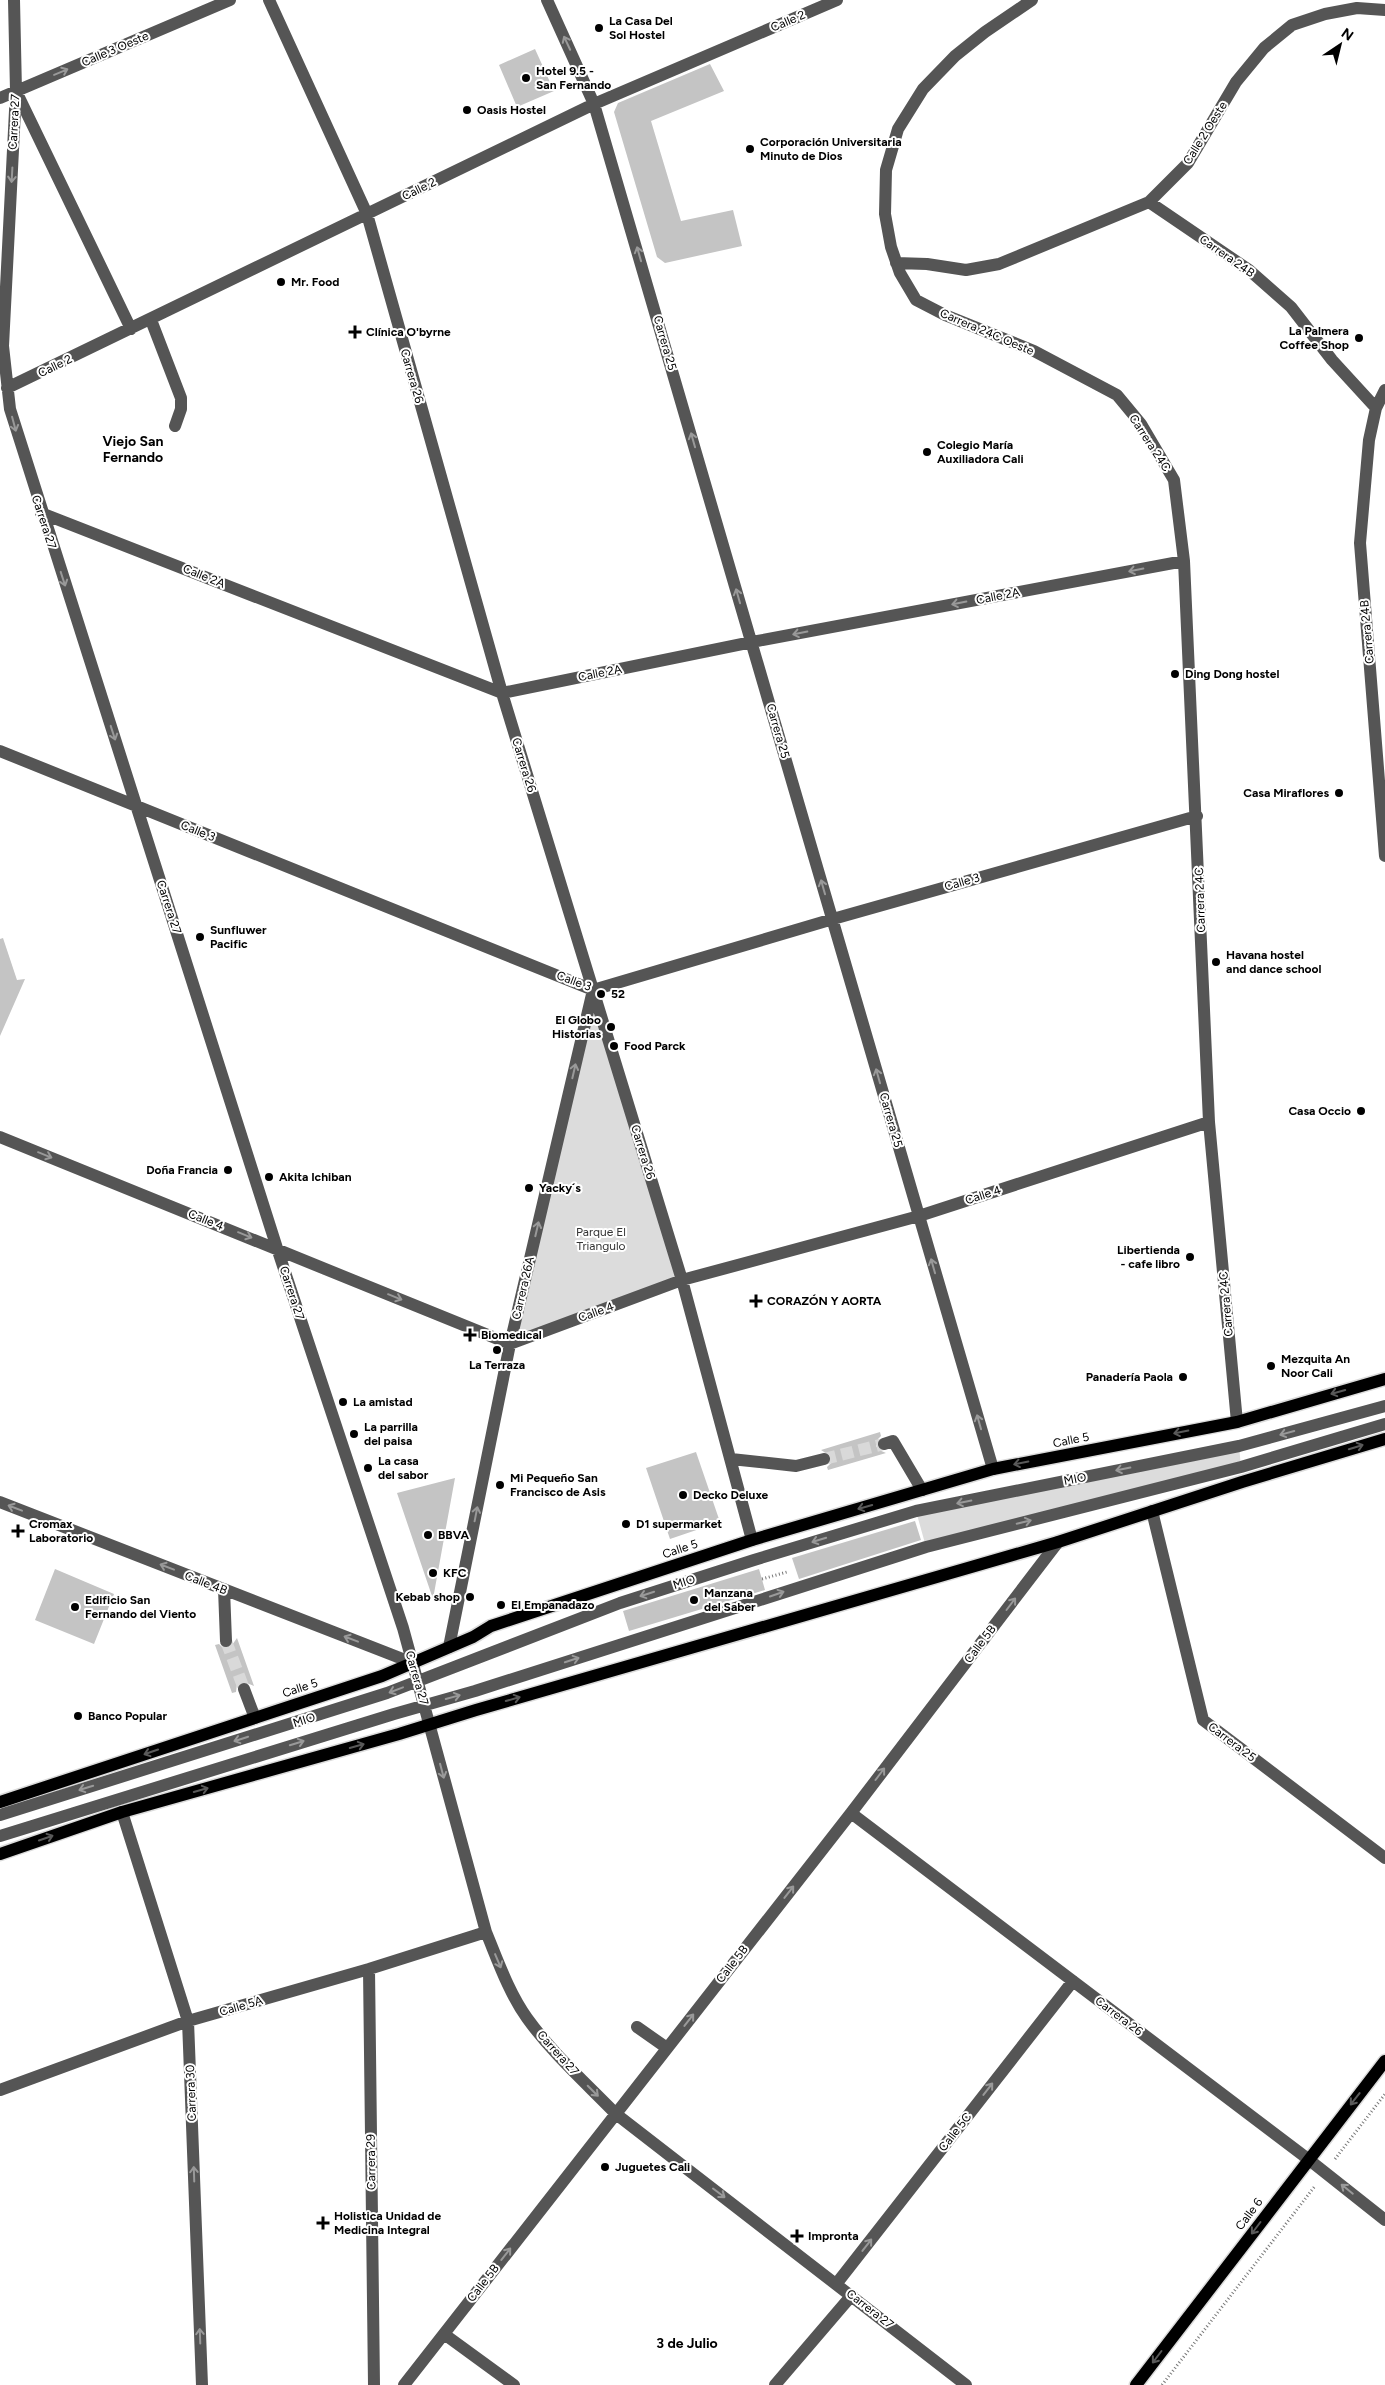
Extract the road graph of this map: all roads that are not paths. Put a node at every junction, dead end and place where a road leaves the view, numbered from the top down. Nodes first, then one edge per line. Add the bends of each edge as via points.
1 (14, 0) edge
2 (230, 0) edge
3 (269, 0) edge
4 (547, 0) edge
5 (837, 0) edge
6 (1032, 0) edge
7 (1357, 4) edge
8 (1385, 10) edge
9 (16, 91) junction
10 (0, 98) edge
11 (594, 104) junction
12 (1149, 202) junction
13 (367, 214) junction
14 (896, 263) junction
15 (150, 320) junction
16 (131, 329) junction
17 (7, 388) junction
18 (1385, 390) edge
19 (1117, 395) joint
20 (1376, 408) junction
21 (174, 426) dead end
22 (41, 513) junction
23 (1184, 561) junction
24 (752, 642) junction
25 (502, 693) junction
26 (0, 751) edge
27 (136, 806) junction
28 (1197, 816) junction
29 (1385, 856) edge
30 (832, 919) junction
31 (593, 990) junction
32 (1209, 1122) junction
33 (0, 1137) edge
34 (919, 1216) junction
35 (277, 1248) junction
36 (682, 1280) junction
37 (510, 1344) junction
38 (1385, 1379) edge
39 (1385, 1406) edge
40 (1237, 1422) junction
41 (1385, 1424) edge
42 (1385, 1439) edge
43 (884, 1444) dead end
44 (730, 1459) junction
45 (824, 1459) tunnel mouth
46 (992, 1469) junction
47 (922, 1490) junction
48 (0, 1502) edge
49 (1152, 1511) junction
50 (752, 1540) junction
51 (1058, 1542) junction
52 (224, 1590) junction
53 (226, 1641) tunnel mouth
54 (449, 1647) junction
55 (413, 1663) junction
56 (418, 1682) junction
57 (244, 1689) tunnel mouth
58 (424, 1705) junction
59 (255, 1718) junction
60 (430, 1724) junction
61 (0, 1802) edge
62 (122, 1812) junction
63 (851, 1813) junction
64 (0, 1815) edge
65 (0, 1836) edge
66 (0, 1854) edge
67 (1385, 1858) edge
68 (486, 1932) junction
69 (369, 1969) junction
70 (1072, 1981) junction
71 (188, 2021) junction
72 (637, 2027) dead end
73 (667, 2048) junction
74 (1385, 2061) edge
75 (0, 2090) edge
76 (616, 2114) junction
77 (1308, 2159) junction
78 (1385, 2220) edge
79 (837, 2283) junction
80 (852, 2295) junction
81 (444, 2334) junction
82 (202, 2385) edge
83 (374, 2385) edge
84 (404, 2385) edge
85 (514, 2385) edge
86 (775, 2385) edge
87 (966, 2385) edge
88 (1136, 2385) edge

1 - 9 street, Carrera 27
9 -> 2 street, Calle 3 Oeste
3 - 13 street, Carrera 26
11 -> 4 street, Carrera 25
5 - 11 street, Calle 2
6 - 14 street, Carrera 24C Oeste via 955,56 924,89 898,129 886,170 885,214
7 - 8 street, Calle 2 Oeste
7 - 12 street, Calle 2 Oeste via 1292,25 1264,48 1236,82 1188,163
9 - 10 street, Calle 3 Oeste
9 - 16 street
9 -> 17 street, Carrera 27 via 4,346
11 - 13 street, Calle 2
24 -> 11 street, Carrera 25
12 - 14 street, Calle 2 Oeste via 999,264 966,270
12 - 20 street, Carrera 24B via 1249,270 1291,306 1332,360
13 - 15 street, Calle 2
13 - 25 street, Carrera 26
14 - 19 street, Carrera 24C Oeste via 916,300 945,316 1034,351
15 - 16 street, Calle 2
15 - 21 street via 181,398 181,409
16 - 17 street, Calle 2
17 -> 22 street, Carrera 27 via 18,438
18 - 20 street, Carrera 24B
19 - 23 street, Carrera 24C via 1141,424 1174,480
20 - 29 street, Carrera 24B via 1369,440 1360,543
22 - 25 street, Calle 2A
22 -> 27 street, Carrera 27
23 -> 24 street, Calle 2A
23 - 28 street, Carrera 24C
24 - 25 street, Calle 2A
30 -> 24 street, Carrera 25
25 - 31 street, Carrera 26
26 - 27 street, Calle 3
27 - 31 street, Calle 3
27 - 35 street, Carrera 27
28 - 30 street, Calle 3
28 - 32 street, Carrera 24C
30 - 31 street, Calle 3
34 -> 30 street, Carrera 25
31 - 36 street, Carrera 26
37 -> 31 street, Carrera 26A
32 - 34 street, Calle 4
32 - 40 street, Carrera 24C
33 -> 35 street, Calle 4
34 - 36 street, Calle 4
46 -> 34 street, Carrera 25
35 -> 37 street, Calle 4
35 - 55 street, Carrera 27
36 - 37 street, Calle 4
36 - 44 street, Carrera 26
54 -> 37 street, Carrera 26A
38 -> 40 main road, Calle 5
39 -> 56 street, MIO via 1239,1446 916,1511 620,1603
40 -> 46 main road, Calle 5
58 -> 41 street, MIO via 926,1547 1241,1467
49 -> 42 main road
43 - 47 street via 893,1441
44 - 45 street via 796,1466
44 - 50 street, Carrera 26
46 - 47 main road, Calle 5
47 -> 50 main road, Calle 5
52 -> 48 street, Calle 4B
49 - 51 main road
49 - 67 street, Carrera 25 via 1203,1720
50 - 54 main road, Calle 5 via 492,1626
60 -> 51 main road
63 -> 51 street, Calle 5B
52 - 53 street
55 -> 52 street, Calle 4B
54 - 55 main road, Calle 5
55 - 56 street, Carrera 27
55 - 59 main road, Calle 5
56 - 58 street, Carrera 27
56 -> 64 street, MIO
57 - 59 street
58 - 60 street, Carrera 27
65 -> 58 street, MIO
59 -> 61 main road, Calle 5
62 -> 60 main road
60 -> 68 street, Carrera 27
66 -> 62 main road
62 - 71 street, Carrera 30
63 - 70 street, Carrera 26
73 -> 63 street, Calle 5B
68 - 69 street, Calle 5A
68 -> 76 street, Carrera 27 via 504,1976 527,2018
69 - 71 street, Calle 5A
69 - 83 street, Carrera 29
70 - 77 street, Carrera 26
79 -> 70 street, Calle 5C
71 - 75 street, Calle 5A
82 -> 71 street, Carrera 30
72 - 73 street
73 - 76 street, Calle 5B
74 -> 77 main road, Calle 6
76 -> 79 street, Carrera 27
81 -> 76 street, Calle 5B
78 -> 77 street, Carrera 26
77 -> 88 main road, Calle 6
79 - 80 street, Carrera 27
80 - 86 street
80 - 87 street, Carrera 27
81 - 84 street, Calle 5B
81 - 85 street

